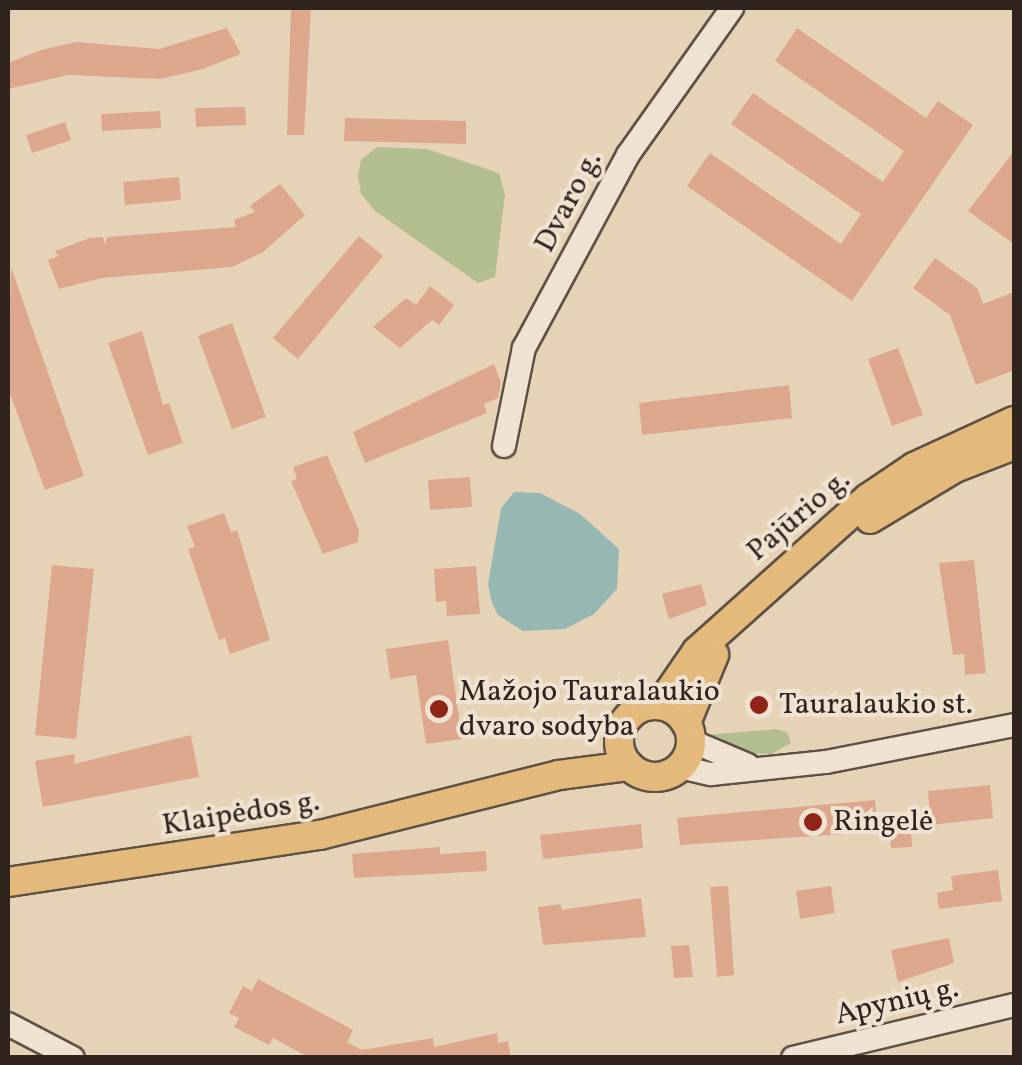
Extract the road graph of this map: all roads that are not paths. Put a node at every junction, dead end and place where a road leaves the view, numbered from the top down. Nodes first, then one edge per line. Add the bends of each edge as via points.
1 (732, 8) edge
2 (1014, 421) edge
3 (1014, 445) edge
4 (504, 446) dead end
5 (660, 705) junction
6 (1014, 725) edge
7 (689, 732) junction
8 (620, 733) junction
9 (629, 766) junction
10 (680, 768) junction
11 (756, 768) junction
12 (560, 775) junction
13 (483, 797) joint
14 (8, 882) edge
15 (1014, 1005) edge
16 (8, 1024) edge
17 (72, 1058) edge
18 (794, 1058) edge

1 - 4 street, Dvaro g. via 628,155 524,348
2 - 5 main road, Pajūrio g. via 914,467 868,498 722,626
3 - 7 main road, Pajūrio g. via 926,484 808,567 709,661
5 - 7 main road
5 - 8 main road, Pajūrio g. via 638,709
6 - 11 street via 826,762
7 - 10 main road, Pajūrio g.
7 - 11 street
8 - 9 main road
8 - 12 main road, Pajūrio g.
9 - 10 main road, Pajūrio g. via 648,777
9 - 12 main road, Pajūrio g.
10 - 11 street via 711,774
12 - 13 main road, Pajūrio g.
13 - 14 main road, Klaipėdos g. via 320,835
15 - 18 street, Apynių g.
16 - 17 street

